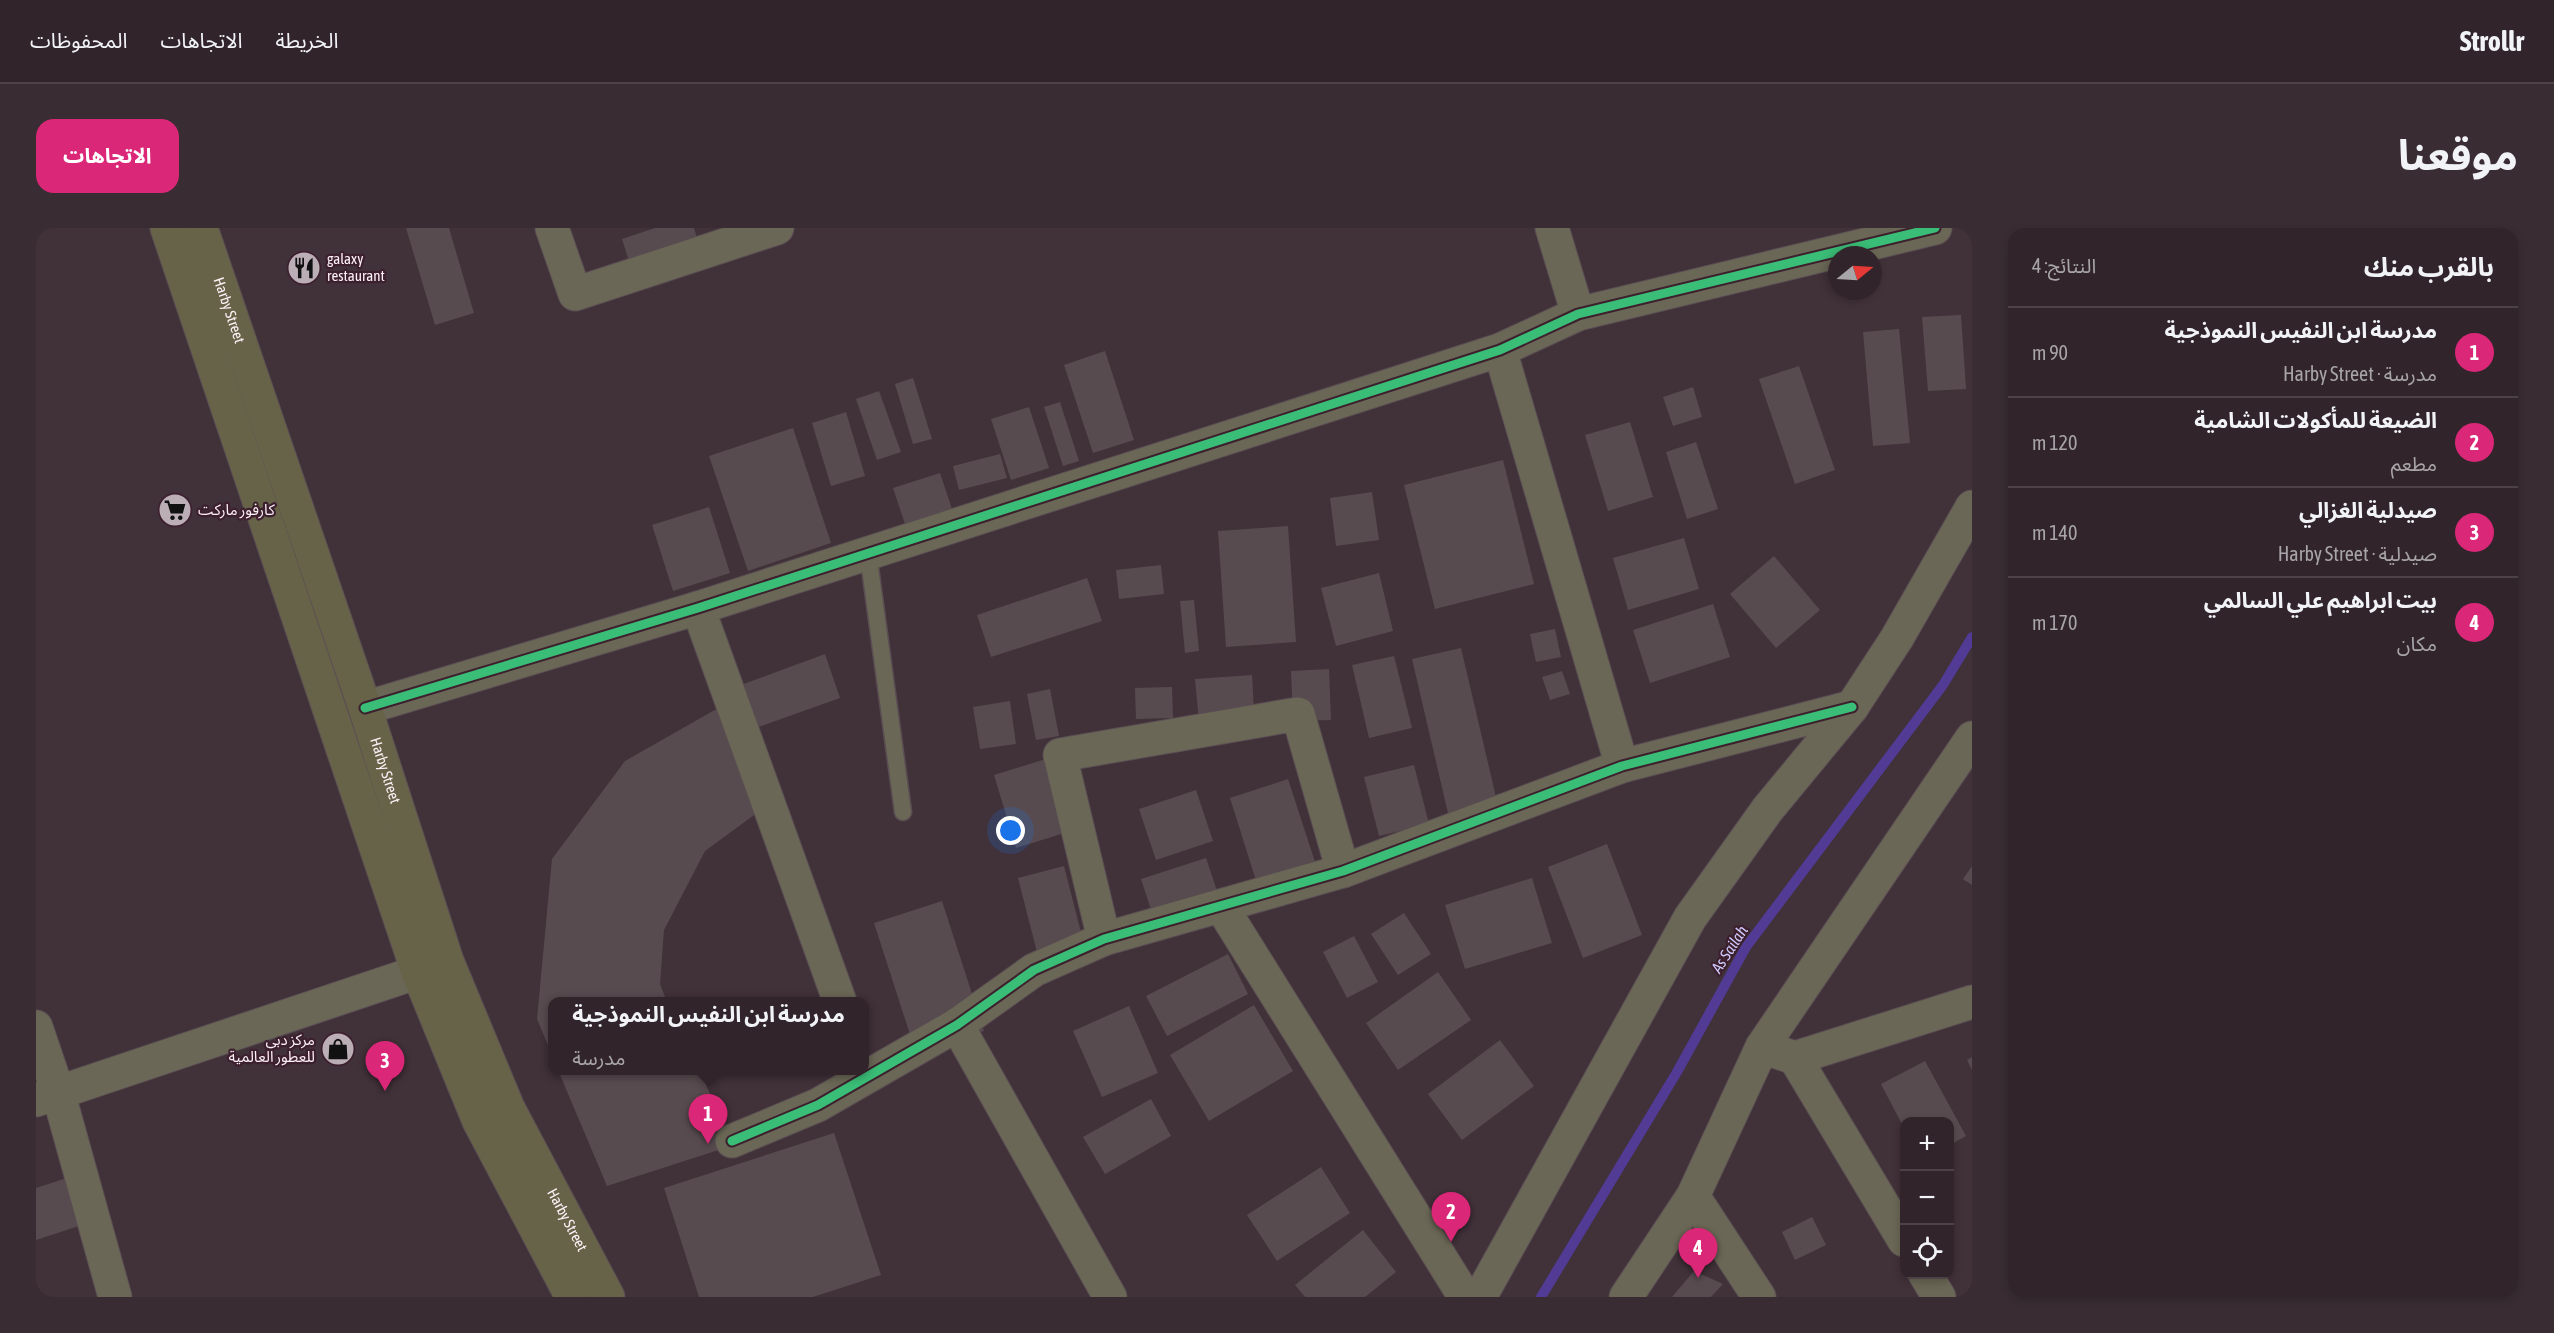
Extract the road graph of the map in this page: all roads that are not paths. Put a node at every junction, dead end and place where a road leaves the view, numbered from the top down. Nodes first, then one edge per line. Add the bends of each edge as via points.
1 (167, 228) edge
2 (201, 228) edge
3 (552, 228) edge
4 (777, 228) edge
5 (1552, 228) edge
6 (1935, 228) edge
7 (1578, 314) junction
8 (1500, 350) junction
9 (1972, 507) edge
10 (868, 553) junction
11 (698, 608) junction
12 (1852, 707) junction
13 (365, 708) junction
14 (1972, 738) edge
15 (1622, 766) junction
16 (903, 812) dead end
17 (1343, 872) junction
18 (1221, 906) junction
19 (1104, 939) junction
20 (418, 972) junction
21 (838, 997) edge
22 (1972, 1002) edge
23 (957, 1025) junction
24 (36, 1027) edge
25 (1762, 1047) junction
26 (1795, 1058) junction
27 (869, 1071) edge
28 (863, 1075) edge
29 (47, 1096) edge
30 (732, 1142) dead end
31 (1693, 1196) junction
32 (1900, 1232) edge
33 (1928, 1279) edge
34 (115, 1297) edge
35 (572, 1297) edge
36 (608, 1297) edge
37 (1110, 1297) edge
38 (1465, 1297) edge
39 (1480, 1297) edge
40 (1626, 1297) edge
41 (1759, 1297) edge
42 (1939, 1297) edge

1 - 20 street
2 - 13 street, Harby Street
3 - 4 street via 575,294
5 - 7 street
6 - 7 street
7 - 8 street
8 - 10 street
8 - 15 street
9 - 12 street via 1904,628
10 - 11 street
10 - 16 lane
11 - 13 street
11 - 21 street
12 - 15 street
12 - 39 street via 1767,810 1690,918
13 - 36 street, Harby Street via 447,961 508,1108
14 - 25 street
15 - 17 street
17 - 18 street
17 - 19 street via 1298,714 1060,755
18 - 19 street
18 - 38 street
19 - 23 street via 1034,970
20 - 29 street
20 - 35 street via 479,1121
22 - 26 street
23 - 27 street
23 - 37 street
24 - 29 street
25 - 26 street
25 - 31 street
26 - 32 street
28 - 30 street via 818,1105
29 - 34 street
31 - 40 street
31 - 41 street
33 - 42 street

